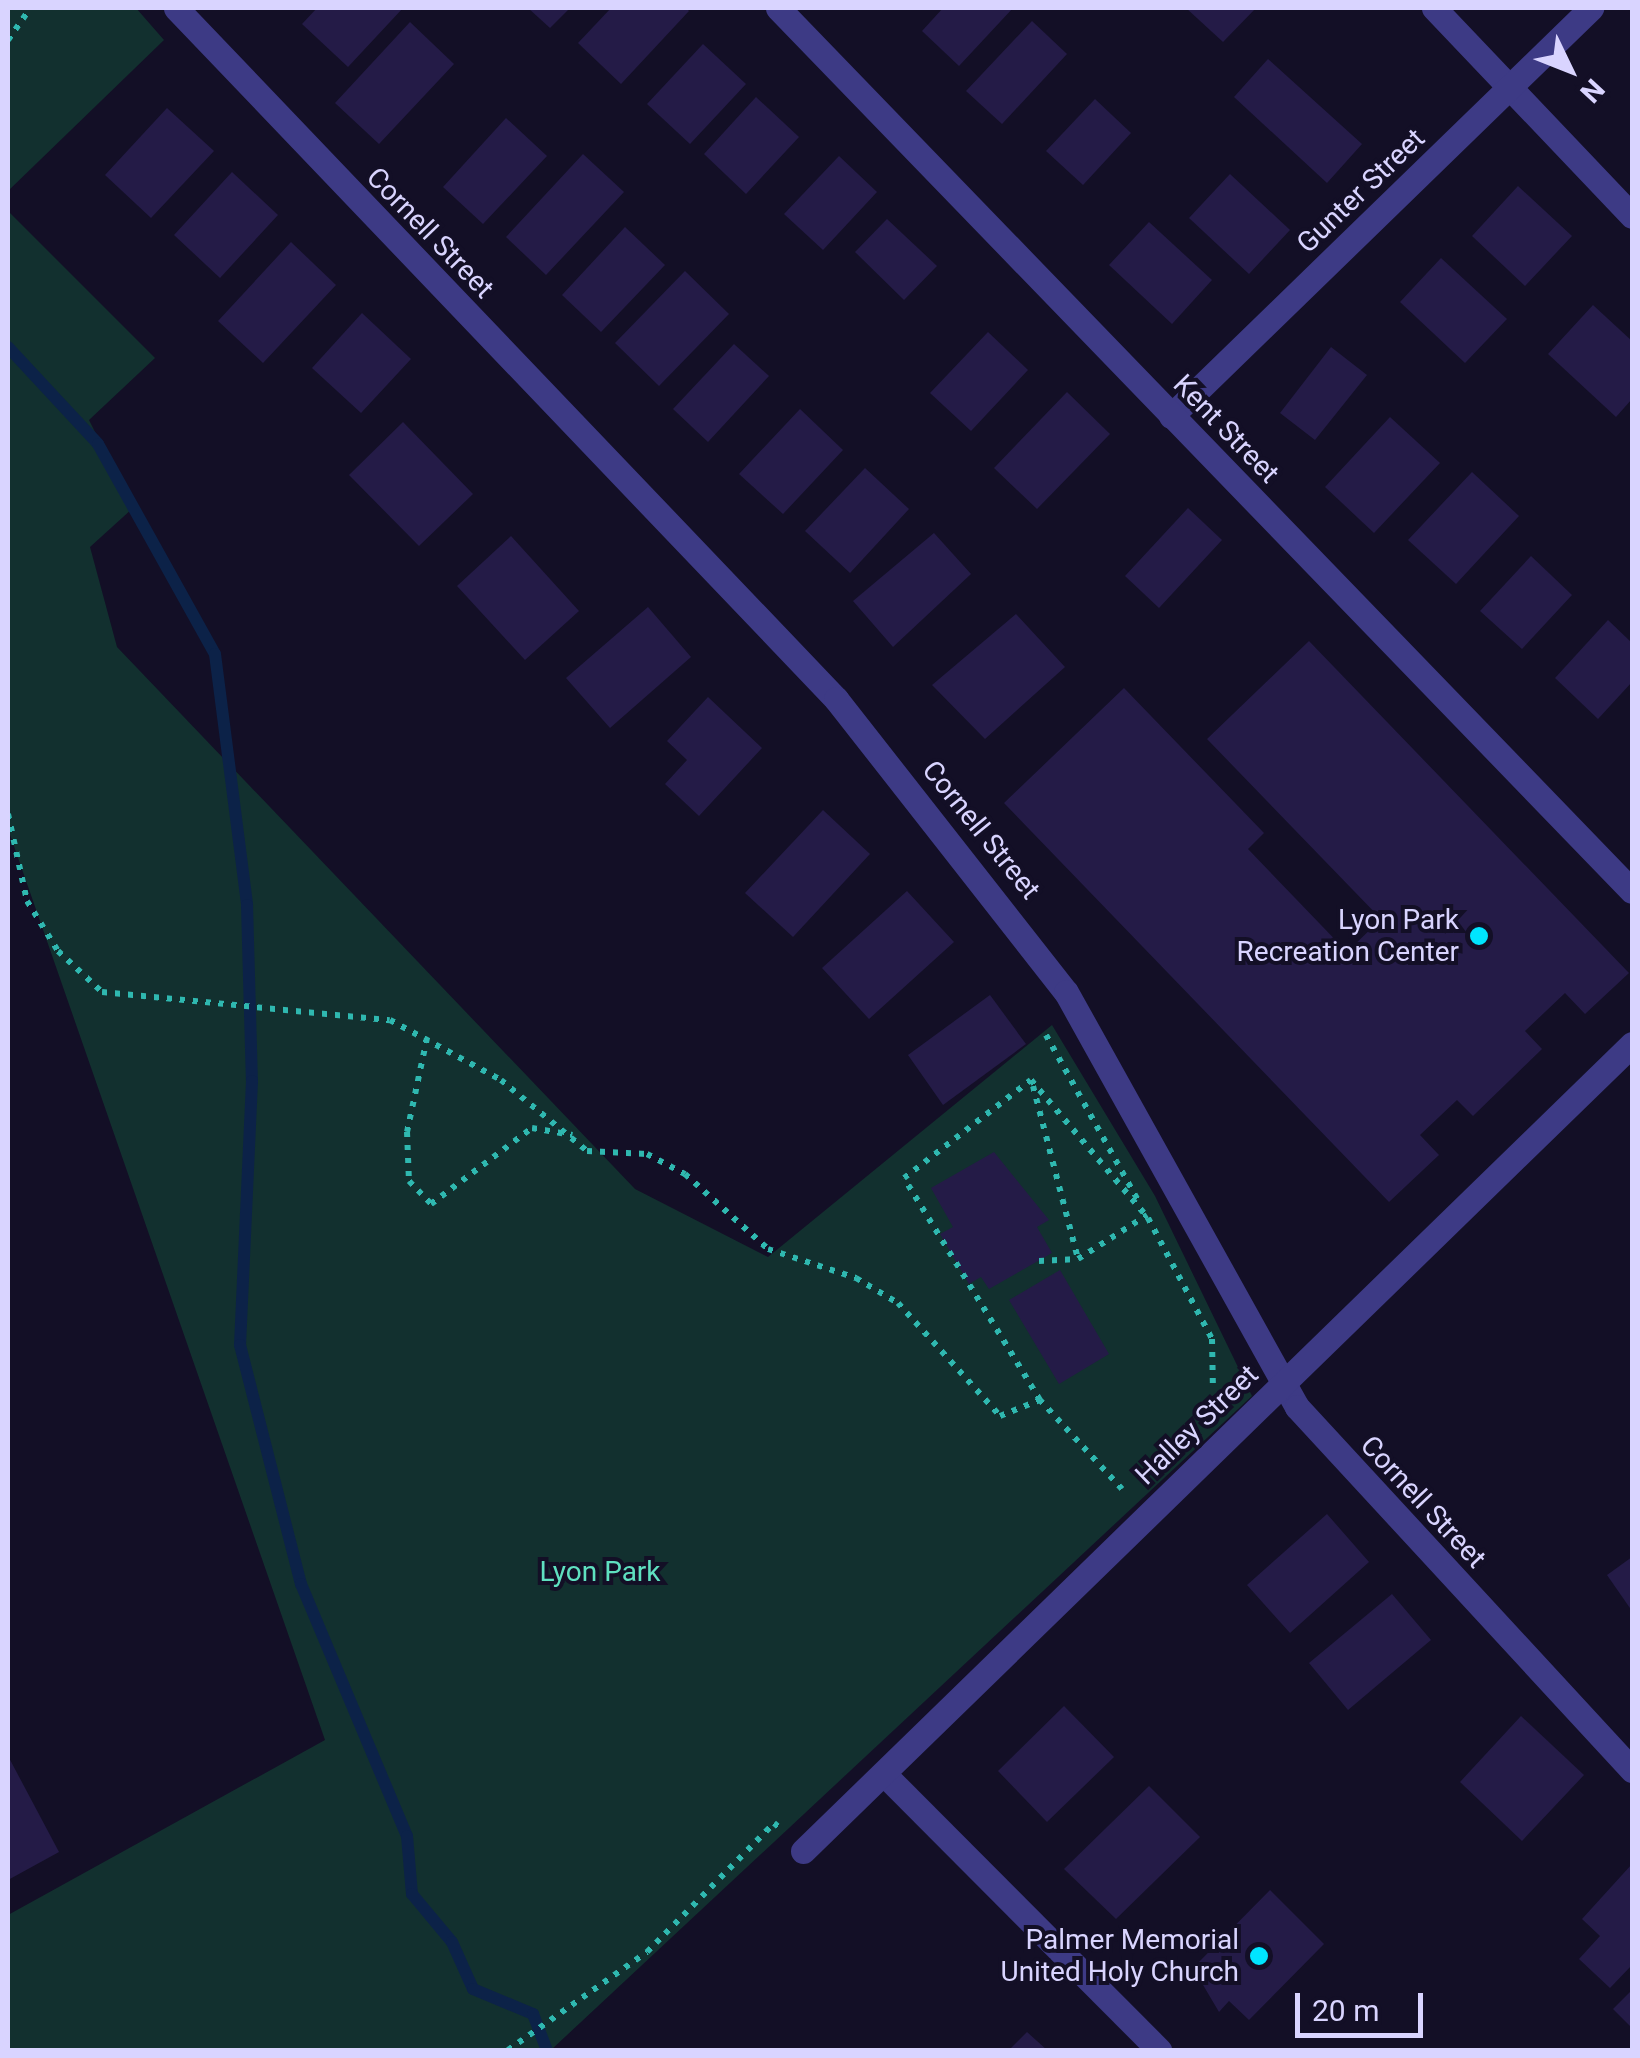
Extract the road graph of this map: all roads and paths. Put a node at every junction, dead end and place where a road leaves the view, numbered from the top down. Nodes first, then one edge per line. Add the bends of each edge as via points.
1 (30, 8) edge
2 (176, 8) edge
3 (778, 8) edge
4 (1434, 8) edge
5 (1591, 8) edge
6 (8, 40) edge
7 (1511, 87) junction
8 (1632, 216) edge
9 (1172, 416) junction
10 (8, 814) edge
11 (1632, 891) edge
12 (1046, 1035) dead end
13 (427, 1038) junction
14 (1632, 1044) edge
15 (1031, 1080) junction
16 (574, 1136) junction
17 (1148, 1218) junction
18 (1078, 1259) junction
19 (1039, 1261) dead end
20 (1282, 1384) junction
21 (1213, 1390) dead end
22 (1040, 1400) junction
23 (1122, 1489) dead end
24 (1632, 1770) edge
25 (884, 1774) junction
26 (804, 1850) joint
27 (508, 2050) edge
28 (1158, 2050) edge

1 - 6 path
2 - 20 street, Cornell Street via 745,600 974,868 1066,992
3 - 9 street, Kent Street
4 - 7 street
5 - 7 street, Gunter Street
7 - 8 street
7 - 9 street, Gunter Street
9 - 11 street, Kent Street
10 - 13 path via 27,901 58,951 102,992 196,1007 390,1020
12 - 17 path
13 - 16 path
13 - 16 path via 408,1132 409,1181 431,1204 532,1128
14 - 20 street, Halley Street
15 - 17 path
15 - 18 path
15 - 22 path via 904,1178
16 - 22 path via 587,1151 647,1154 685,1174 768,1249 856,1278 898,1303 1000,1416
17 - 18 path
17 - 21 path via 1212,1339
18 - 19 path
20 - 24 street, Cornell Street
20 - 25 street, Halley Street
22 - 23 path
25 - 26 street, Halley Street
25 - 28 street
26 - 27 path via 774,1823 647,1952

